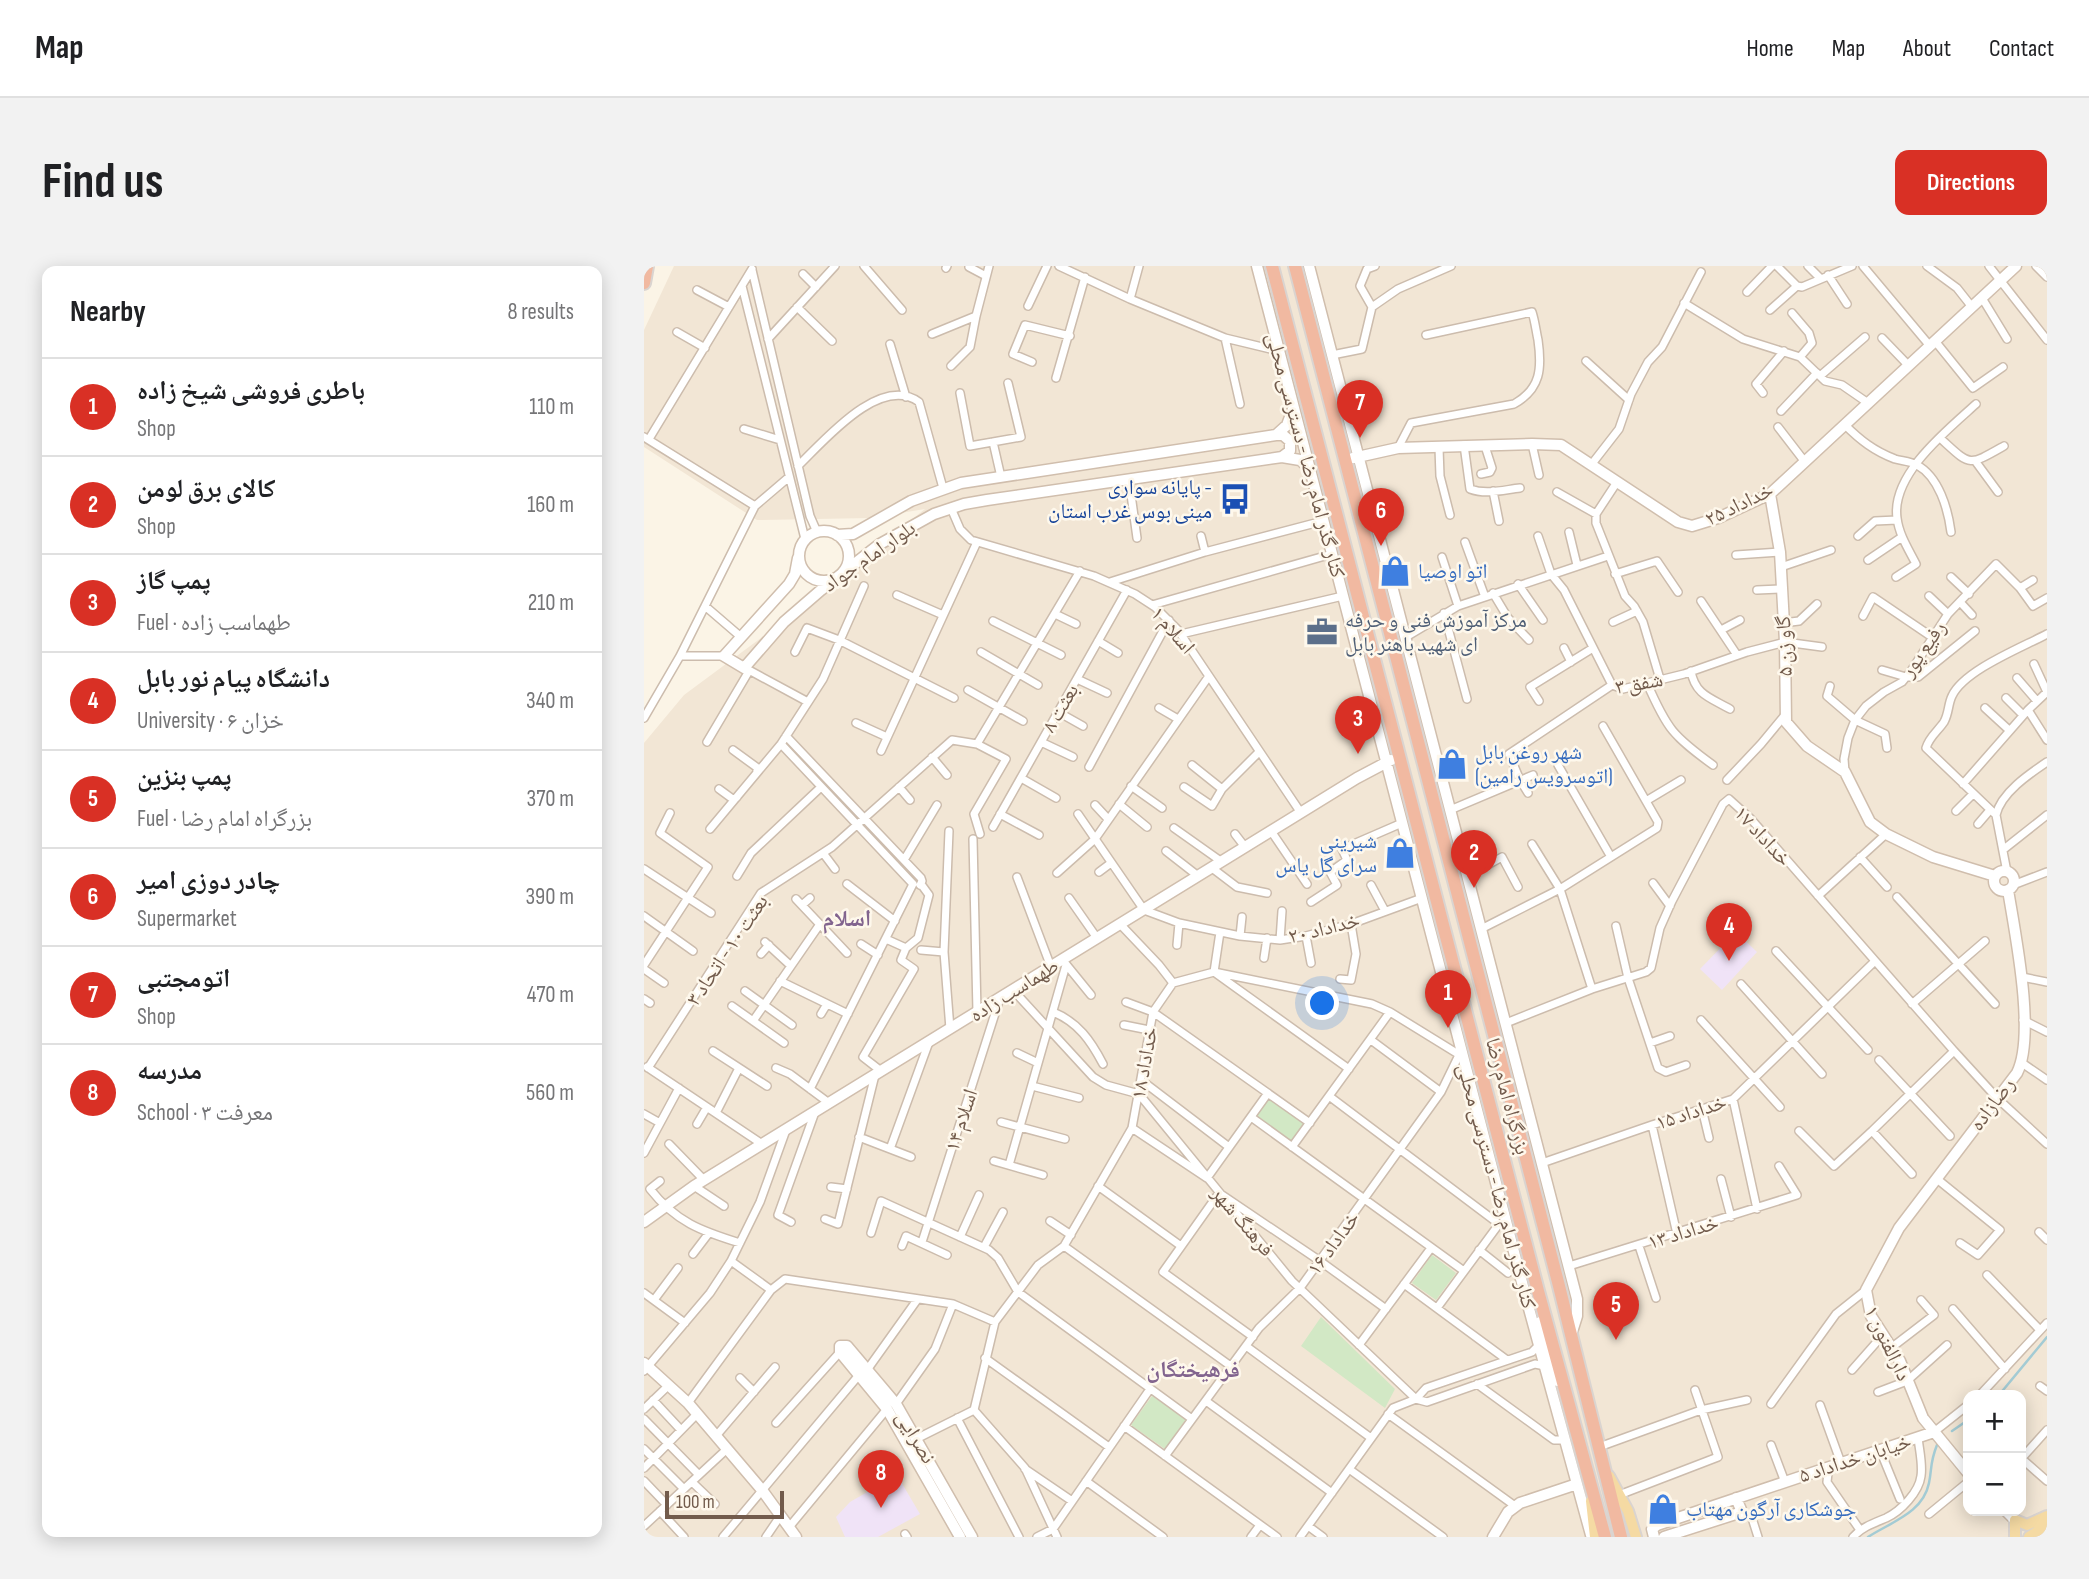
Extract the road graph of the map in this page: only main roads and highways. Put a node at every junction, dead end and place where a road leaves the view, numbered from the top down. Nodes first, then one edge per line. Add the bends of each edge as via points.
1 (647, 266) edge
2 (1272, 266) edge
3 (1310, 266) edge
4 (2016, 266) edge
5 (1295, 267) edge
6 (1258, 268) edge
7 (644, 283) edge
8 (1319, 302) junction
9 (1293, 405) junction
10 (1276, 435) junction
11 (1282, 457) junction
12 (1359, 457) junction
13 (1345, 460) junction
14 (1310, 469) junction
15 (943, 488) junction
16 (1770, 494) junction
17 (951, 508) junction
18 (837, 535) junction
19 (798, 558) junction
20 (1387, 563) junction
21 (840, 575) junction
22 (1383, 605) junction
23 (1349, 620) junction
24 (1373, 652) junction
25 (1400, 758) junction
26 (1386, 762) junction
27 (1995, 876) junction
28 (2010, 887) junction
29 (1438, 904) junction
30 (1433, 942) junction
31 (1497, 989) junction
32 (1483, 993) junction
33 (1501, 1062) junction
34 (1526, 1102) junction
35 (644, 1222) edge
36 (1522, 1283) junction
37 (1866, 1290) joint
38 (1571, 1336) junction
39 (844, 1349) road end
40 (645, 1367) edge
41 (892, 1406) junction
42 (1570, 1409) junction
43 (1934, 1432) junction
44 (1604, 1467) junction
45 (1963, 1467) edge
46 (1577, 1484) junction
47 (1736, 1498) junction
48 (2011, 1516) edge
49 (2047, 1516) edge
50 (2015, 1520) junction
51 (1632, 1523) junction
52 (1657, 1525) junction
53 (2047, 1525) edge
54 (1620, 1531) edge
55 (1599, 1535) edge
56 (796, 1537) edge
57 (960, 1537) edge
58 (972, 1537) edge
59 (1493, 1537) edge
60 (1636, 1537) edge
61 (1654, 1537) edge
62 (1664, 1537) edge
63 (2015, 1537) edge
64 (2030, 1537) edge

1 - 7 highway
2 - 24 highway, بزرگراه امام رضا
3 - 8 main road
4 - 16 main road, خداداد ۲۵
5 - 8 main road
5 - 13 highway, بزرگراه امام رضا
6 - 9 main road, کنار گذر امام رضا - دسترسی محلی
8 - 12 main road
9 - 10 main road via 1289,421
9 - 14 main road, کنار گذر امام رضا - دسترسی محلی
10 - 11 main road via 1291,444
10 - 15 main road, بلوار امام جواد
11 - 14 main road via 1300,460
11 - 17 main road, بلوار امام جواد
12 - 13 main road, خداداد ۲۵
12 - 16 main road, خداداد ۲۵ via 1398,448 1561,445 1678,522 1692,526
12 - 20 main road
13 - 22 highway, بزرگراه امام رضا
14 - 23 main road, کنار گذر امام رضا - دسترسی محلی
15 - 17 main road
15 - 18 main road, بلوار امام جواد via 911,500 853,534
16 - 27 main road, گاو زن ۵ via 1780,552 1786,722 1807,746 1845,772 1870,822 1886,834 1933,857
17 - 21 main road, بلوار امام جواد via 880,544
18 - 19 main road via 817,532 805,539
18 - 21 main road via 849,552
19 - 21 main road via 812,579 825,581
19 - 21 main road, بلوار امام جواد via 789,584 724,656 747,669 784,622
20 - 22 main road
20 - 31 main road
22 - 32 highway, بزرگراه امام رضا
23 - 24 main road
23 - 26 main road, کنار گذر امام رضا - دسترسی محلی
24 - 25 highway, بزرگراه امام رضا
25 - 26 main road, طهماسب زاده
25 - 29 highway, بزرگراه امام رضا
26 - 30 main road, کنار گذر امام رضا - دسترسی محلی
26 - 35 main road, طهماسب زاده via 694,1186
27 - 28 main road via 1997,887
27 - 28 main road via 2007,872 2013,877
28 - 37 main road, رضازاده via 2022,977 2022,1063 1899,1228
29 - 30 main road
29 - 42 highway, بزرگراه امام رضا
30 - 36 main road, کنار گذر امام رضا - دسترسی محلی
31 - 32 main road
31 - 34 main road
32 - 33 highway, بزرگراه امام رضا
33 - 34 main road
33 - 38 highway, بزرگراه امام رضا
34 - 38 main road via 1578,1304
36 - 42 main road via 1535,1306
36 - 46 main road, کنار گذر امام رضا - دسترسی محلی
37 - 43 main road, دارالفنون ۱ via 1871,1316 1900,1361 1923,1418
38 - 44 highway, بزرگراه امام رضا
39 - 41 main road, نصرایی
40 - 56 main road via 688,1403
41 - 57 main road
41 - 58 main road, نصرایی via 918,1438
42 - 55 highway, بزرگراه امام رضا
43 - 45 main road, دارالفنون ۱
43 - 47 main road, خیابان خداداد ۵
44 - 51 main road
44 - 54 highway, بزرگراه امام رضا
46 - 55 main road, کنار گذر امام رضا - دسترسی محلی
46 - 59 main road via 1515,1506
47 - 52 main road, خیابان خداداد ۵
47 - 62 main road via 1742,1511
48 - 50 main road
49 - 50 main road via 2027,1525
50 - 63 main road
51 - 52 main road, خیابان خداداد ۵ via 1641,1530
51 - 60 main road
52 - 61 main road via 1652,1529
53 - 64 main road

